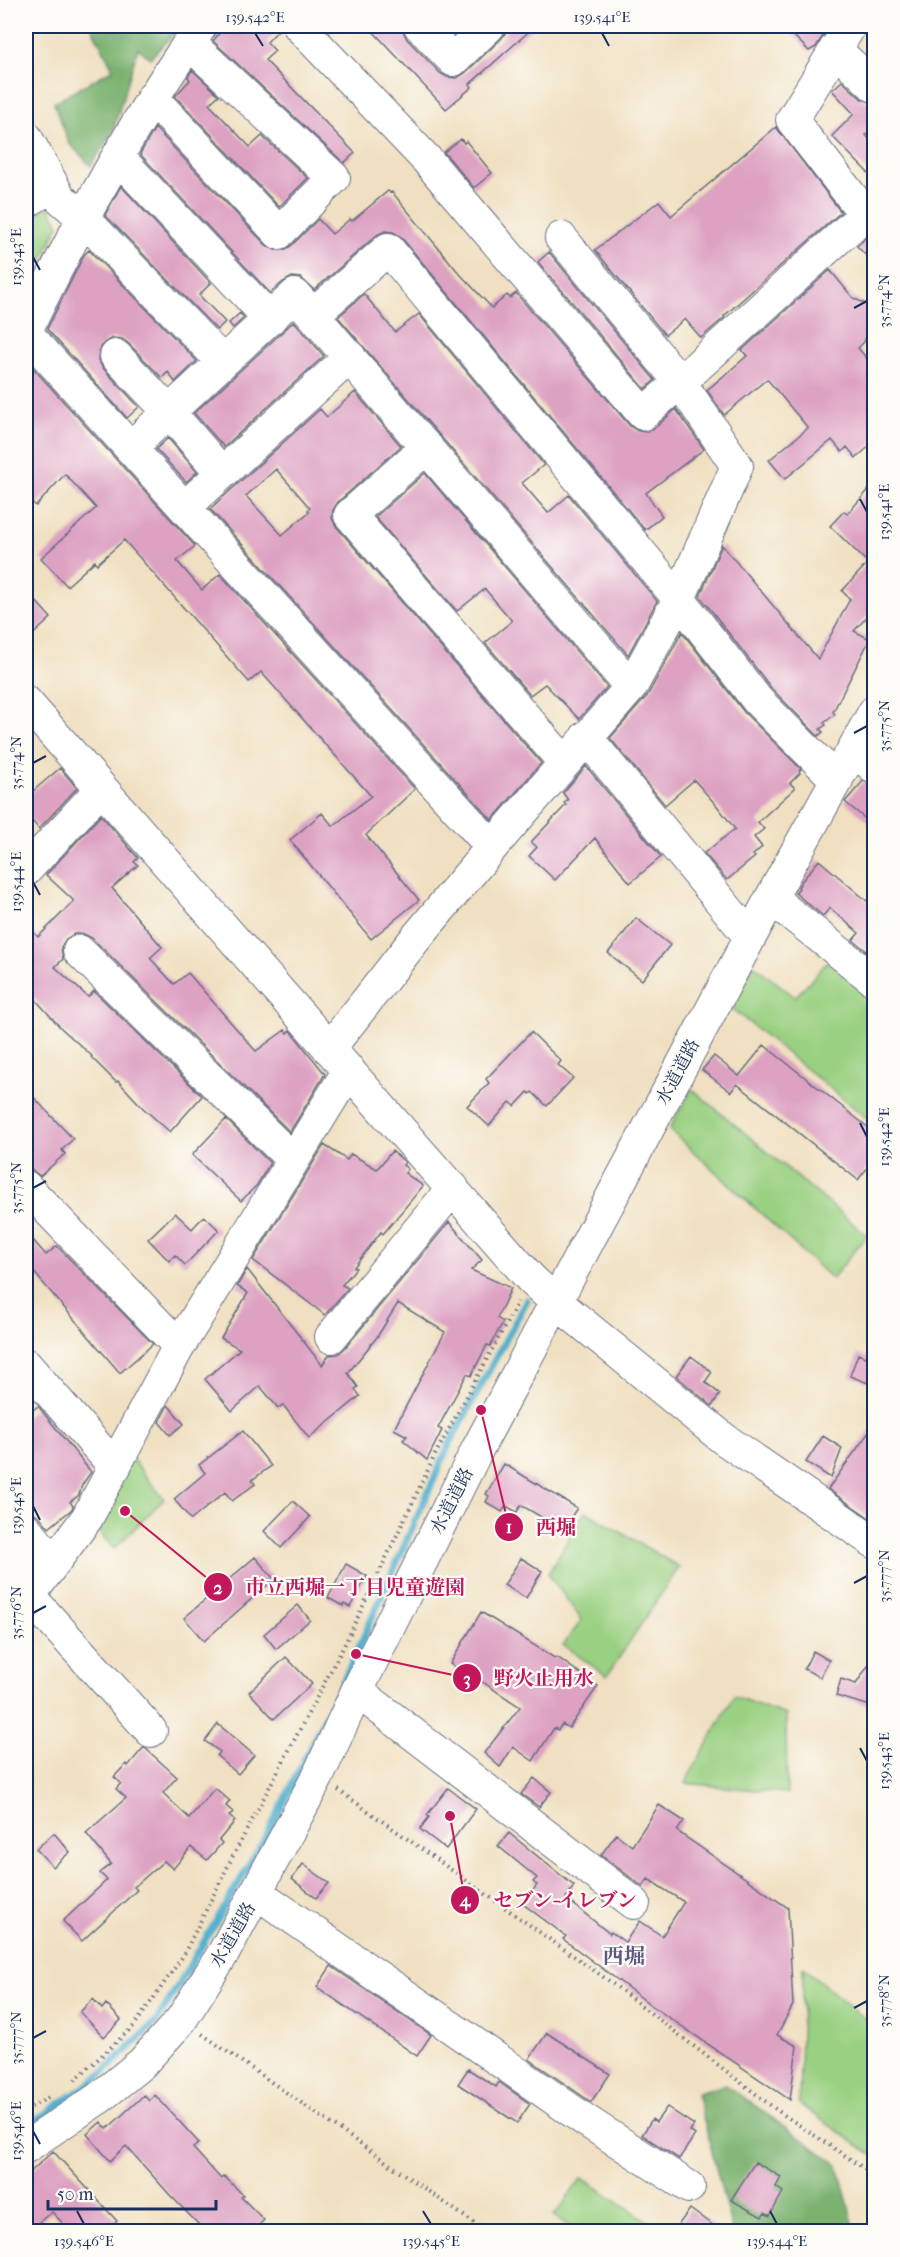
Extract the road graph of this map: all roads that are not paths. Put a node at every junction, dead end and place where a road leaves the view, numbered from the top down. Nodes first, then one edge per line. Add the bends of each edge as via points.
1 (298, 26) edge
2 (420, 26) edge
3 (489, 26) edge
4 (845, 32) edge
5 (195, 34) edge
6 (874, 86) edge
7 (152, 98) junction
8 (26, 141) edge
9 (118, 157) junction
10 (53, 186) junction
11 (26, 202) edge
12 (83, 218) junction
13 (561, 238) dead end
14 (313, 315) junction
15 (270, 319) junction
16 (26, 332) edge
17 (116, 357) dead end
18 (350, 357) junction
19 (223, 362) junction
20 (680, 382) junction
21 (169, 412) junction
22 (427, 447) junction
23 (130, 448) junction
24 (222, 473) junction
25 (185, 507) junction
26 (679, 599) junction
27 (631, 687) junction
28 (26, 702) edge
29 (874, 712) edge
30 (586, 737) junction
31 (864, 758) edge
32 (564, 762) junction
33 (837, 780) junction
34 (101, 789) junction
35 (492, 847) junction
36 (29, 857) edge
37 (771, 897) junction
38 (750, 937) junction
39 (79, 951) dead end
40 (874, 980) edge
41 (339, 1060) junction
42 (293, 1160) junction
43 (26, 1187) edge
44 (453, 1188) junction
45 (556, 1302) junction
46 (331, 1337) dead end
47 (179, 1346) junction
48 (26, 1365) edge
49 (115, 1467) junction
50 (26, 1529) edge
51 (874, 1542) edge
52 (53, 1562) junction
53 (27, 1598) edge
54 (357, 1691) junction
55 (151, 1731) dead end
56 (256, 1893) junction
57 (634, 1904) dead end
58 (26, 2147) edge
59 (689, 2187) dead end

1 - 20 street via 427,160 643,414
2 - 3 street via 453,60
4 - 6 street
4 - 20 street via 792,120 865,214
5 - 7 street
5 - 7 street via 334,178 279,233
7 - 9 street
8 - 10 street
9 - 12 street
9 - 15 street
10 - 11 street
10 - 12 street via 60,198
12 - 16 street
12 - 19 street
13 - 20 street
14 - 15 street via 295,296
14 - 18 street
14 - 26 street via 388,249
15 - 19 street
16 - 23 street
17 - 21 street
18 - 22 street
18 - 24 street
19 - 21 street
20 - 26 street via 737,466
21 - 23 street
21 - 24 street
22 - 27 street
22 - 32 street via 350,515
23 - 25 street
24 - 25 street
25 - 35 street
26 - 27 street
26 - 33 street via 758,701
27 - 30 street
28 - 34 street
29 - 31 street, 水道道路
30 - 32 street
30 - 38 street
31 - 33 street, 水道道路
32 - 35 street
33 - 37 street, 水道道路
34 - 36 street
34 - 41 street
35 - 41 street via 416,938
37 - 38 street, 水道道路
37 - 40 street
38 - 45 street, 水道道路
39 - 42 street
41 - 42 street
41 - 44 street
42 - 47 street
43 - 47 street
44 - 45 street via 531,1279
44 - 46 street
45 - 51 street via 724,1439
45 - 54 street, 水道道路
47 - 49 street
48 - 49 street
49 - 52 street via 87,1518
50 - 52 street
52 - 53 street
53 - 55 street
54 - 56 street, 水道道路 via 318,1776
54 - 57 street
56 - 58 street, 水道道路 via 181,2020 142,2063 99,2098
56 - 59 street

